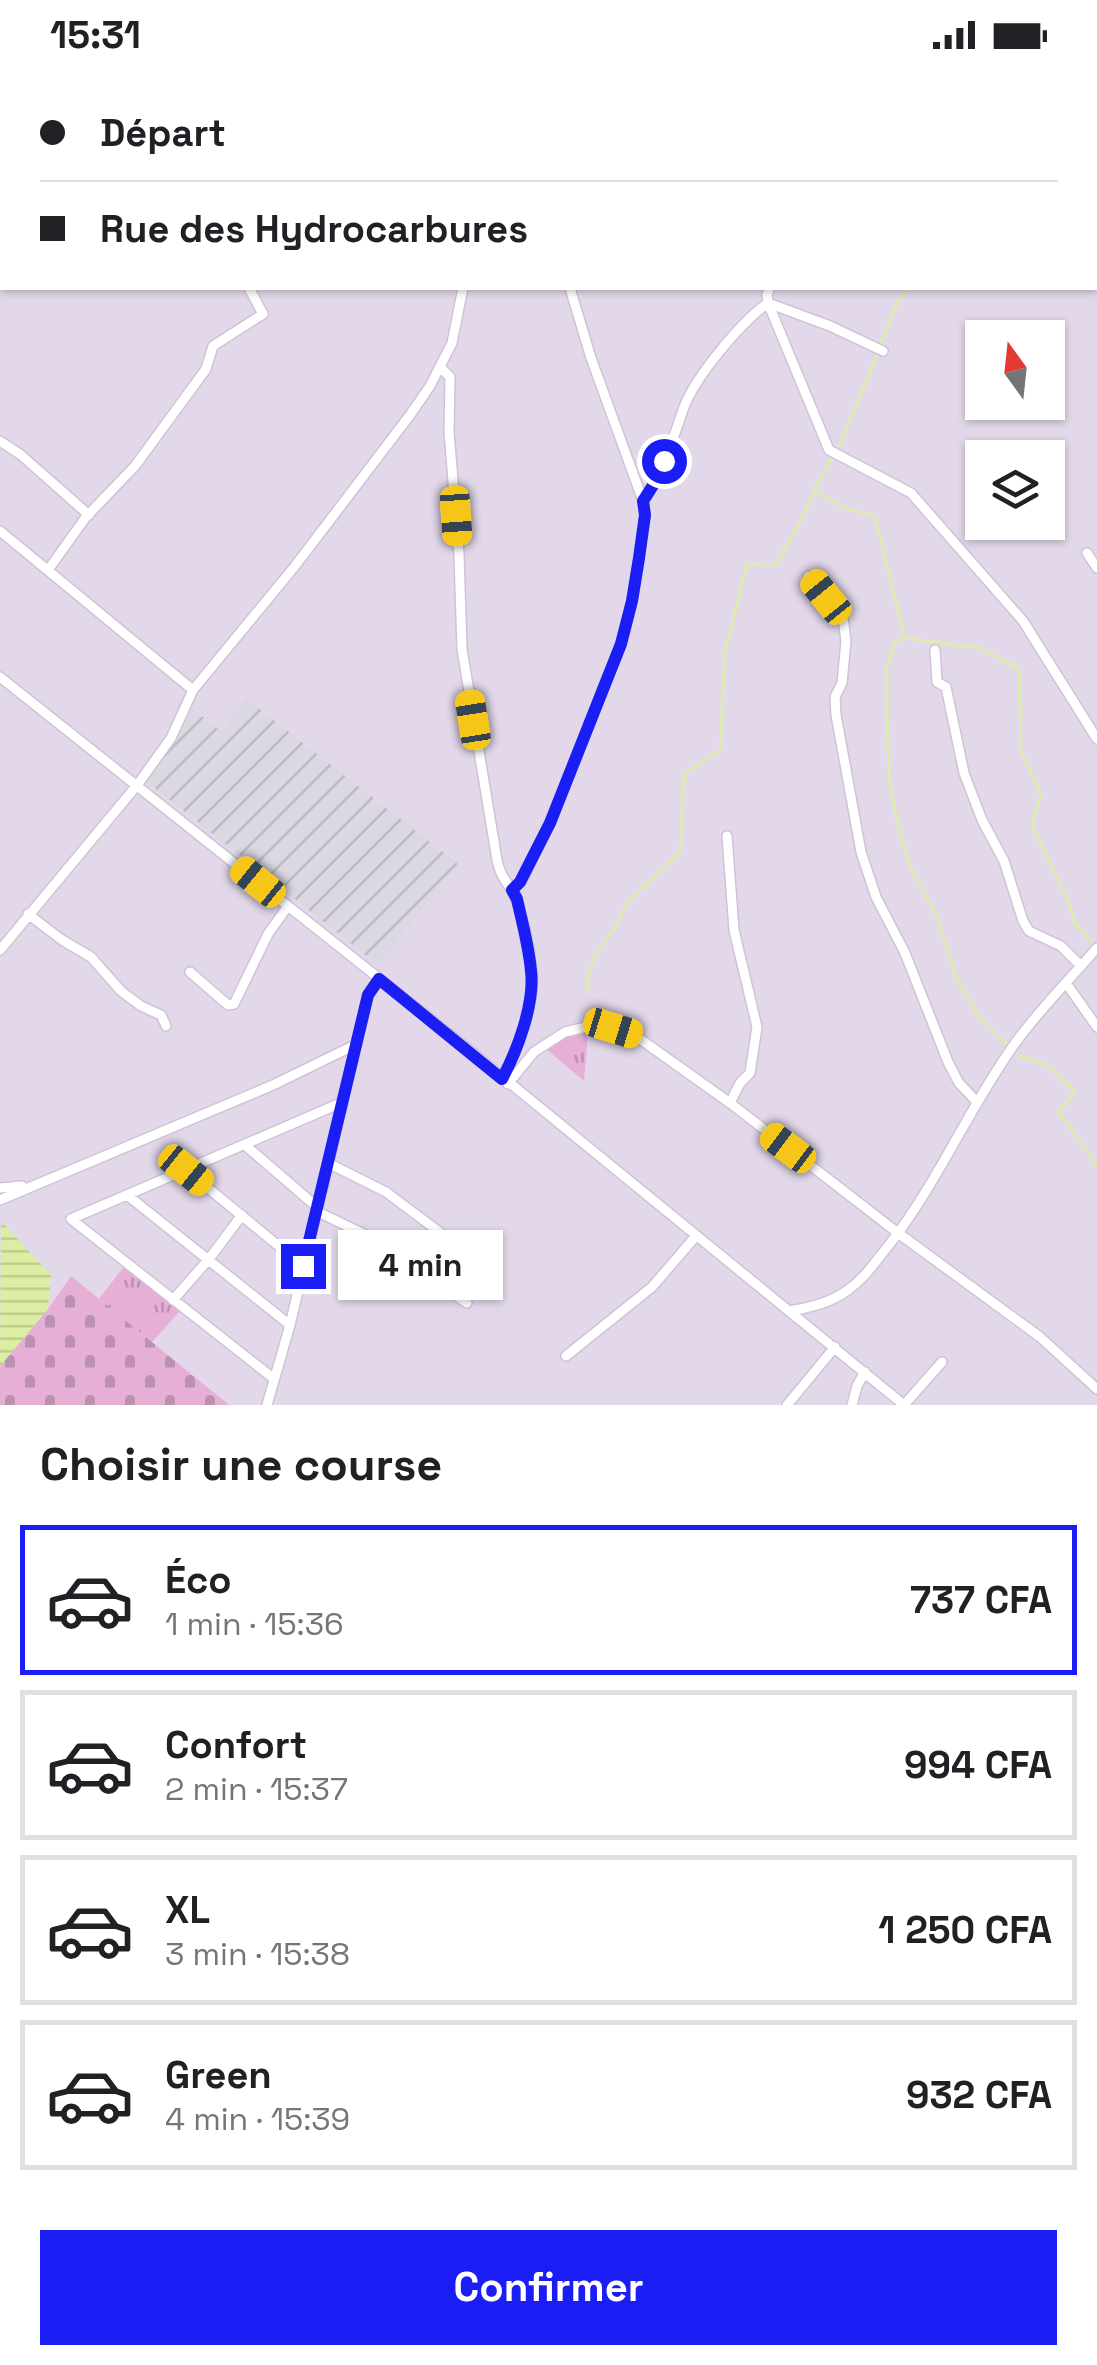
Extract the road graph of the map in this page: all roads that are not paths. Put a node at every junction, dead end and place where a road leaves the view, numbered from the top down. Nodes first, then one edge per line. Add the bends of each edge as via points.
1 (250, 290) edge
2 (463, 290) edge
3 (571, 290) edge
4 (768, 295) edge
5 (880, 349) dead end
6 (440, 367) junction
7 (0, 441) edge
8 (643, 501) junction
9 (88, 515) junction
10 (0, 531) edge
11 (1087, 552) dead end
12 (1097, 568) edge
13 (48, 570) junction
14 (808, 576) dead end
15 (934, 650) dead end
16 (0, 677) edge
17 (193, 690) junction
18 (1097, 739) edge
19 (138, 784) junction
20 (726, 836) dead end
21 (512, 890) junction
22 (288, 906) junction
23 (28, 914) junction
24 (1097, 948) edge
25 (0, 950) edge
26 (1081, 966) junction
27 (190, 972) dead end
28 (379, 979) junction
29 (1066, 984) junction
30 (166, 1026) dead end
31 (1097, 1027) edge
32 (357, 1044) junction
33 (505, 1082) junction
34 (343, 1102) junction
35 (977, 1102) junction
36 (730, 1103) junction
37 (245, 1144) junction
38 (328, 1162) junction
39 (186, 1170) junction
40 (33, 1185) junction
41 (0, 1188) edge
42 (127, 1194) junction
43 (0, 1200) edge
44 (317, 1209) junction
45 (242, 1215) junction
46 (898, 1234) junction
47 (696, 1236) junction
48 (474, 1258) dead end
49 (209, 1259) junction
50 (303, 1266) junction
51 (173, 1300) junction
52 (467, 1303) dead end
53 (790, 1312) junction
54 (290, 1325) junction
55 (835, 1347) junction
56 (566, 1356) dead end
57 (942, 1362) dead end
58 (864, 1372) junction
59 (273, 1378) junction
60 (1097, 1389) edge
61 (267, 1405) edge
62 (787, 1405) edge
63 (852, 1405) edge
64 (904, 1405) edge

1 - 9 street via 263,314 213,346 206,369 135,466
2 - 6 street
3 - 8 street
4 - 5 street
4 - 8 street via 685,404
4 - 18 street via 824,441 837,455 910,493 1023,621
6 - 17 street via 295,566
6 - 21 street via 450,377 462,648 496,860
7 - 9 street
8 - 21 street via 621,644 550,823
9 - 13 street
10 - 13 street
11 - 12 street
13 - 17 street
14 - 35 street via 843,618 836,714 861,852 948,1062
15 - 26 street via 964,773 1004,861 1022,921
16 - 19 street
17 - 19 street via 172,738
19 - 22 street
19 - 23 street
20 - 36 street via 734,930 757,1027 750,1073
21 - 33 street via 532,973
22 - 27 street via 234,1004
22 - 28 street
23 - 25 street
23 - 30 street via 91,957
24 - 26 street
26 - 29 street
28 - 32 street via 368,995
28 - 33 street
29 - 31 street
29 - 35 street via 1017,1040
32 - 34 street
32 - 40 street
33 - 36 street via 564,1032 613,1028 644,1041
33 - 47 street
34 - 37 street
34 - 38 street
35 - 46 street
36 - 46 street
37 - 39 street
37 - 44 street
38 - 44 street
38 - 48 street via 386,1192
39 - 42 street
39 - 45 street
40 - 41 street
40 - 43 street
42 - 49 street
42 - 51 street via 71,1219
44 - 50 street
44 - 52 street via 374,1238
45 - 49 street
45 - 50 street
46 - 53 street via 844,1293
46 - 60 street via 1040,1337
47 - 53 street
47 - 56 street via 652,1287
49 - 51 street
49 - 54 street
50 - 54 street
51 - 59 street
53 - 55 street
54 - 59 street
55 - 58 street
55 - 62 street
57 - 64 street
58 - 63 street
58 - 64 street
59 - 61 street

